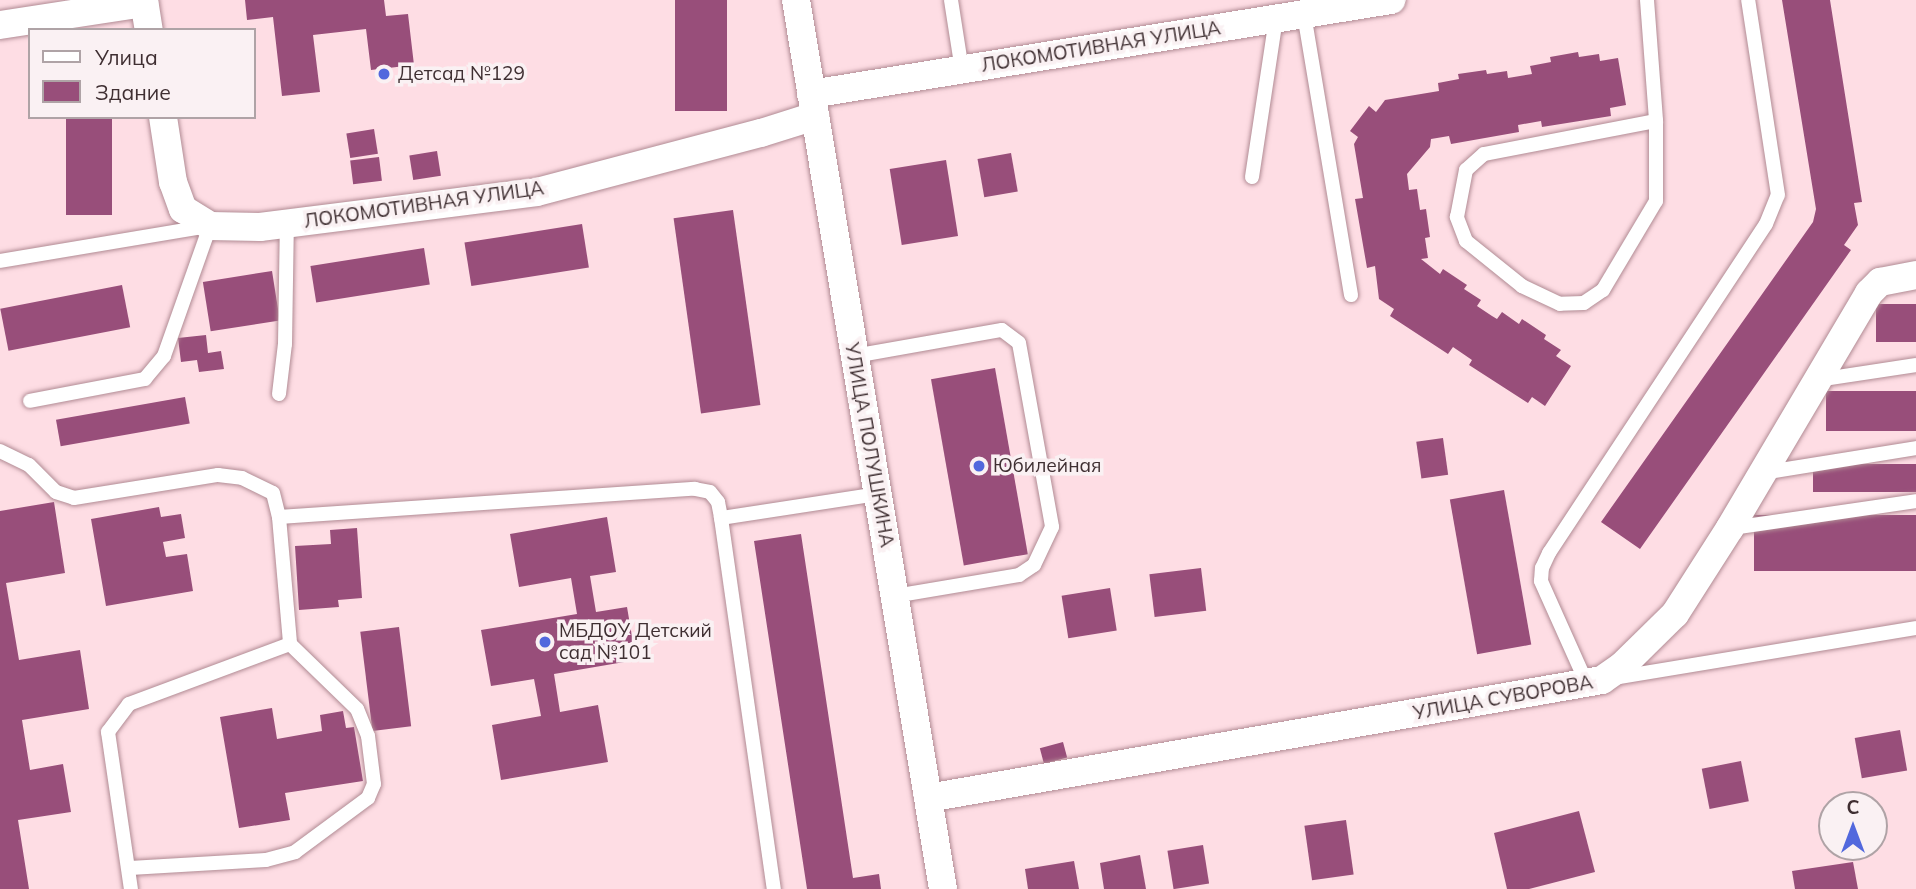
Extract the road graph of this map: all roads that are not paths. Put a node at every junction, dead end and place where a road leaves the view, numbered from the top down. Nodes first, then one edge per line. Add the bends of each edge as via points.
1 (796, 0) edge
2 (951, 0) edge
3 (1391, 0) edge
4 (1647, 0) edge
5 (1748, 0) edge
6 (146, 11) edge
7 (1304, 14) junction
8 (1276, 19) junction
9 (0, 25) edge
10 (962, 70) junction
11 (813, 105) junction
12 (163, 119) edge
13 (1656, 121) junction
14 (1252, 177) dead end
15 (286, 223) junction
16 (209, 226) junction
17 (0, 261) edge
18 (1916, 275) edge
19 (1351, 295) dead end
20 (854, 356) junction
21 (1916, 365) edge
22 (1817, 380) junction
23 (279, 394) dead end
24 (30, 401) dead end
25 (1916, 448) edge
26 (0, 451) edge
27 (1762, 473) junction
28 (878, 494) junction
29 (1916, 500) edge
30 (279, 517) junction
31 (721, 518) junction
32 (1730, 528) junction
33 (895, 596) junction
34 (1916, 628) edge
35 (290, 643) junction
36 (1595, 682) junction
37 (928, 798) junction
38 (130, 868) junction
39 (131, 889) edge
40 (774, 889) edge
41 (943, 889) edge

1 - 11 street, УЛИЦА ПОЛУШКИНА
2 - 10 lane
3 - 7 street, ЛОКОМОТИВНАЯ УЛИЦА
4 - 13 lane
5 - 36 lane via 1778,195 1766,225 1542,568 1541,581
6 - 9 street
7 - 8 street, ЛОКОМОТИВНАЯ УЛИЦА
7 - 19 lane
8 - 10 street, ЛОКОМОТИВНАЯ УЛИЦА
8 - 14 lane
10 - 11 street, ЛОКОМОТИВНАЯ УЛИЦА
11 - 15 street, ЛОКОМОТИВНАЯ УЛИЦА via 761,133 537,192
11 - 20 street, УЛИЦА ПОЛУШКИНА
12 - 16 street via 173,182 183,209
13 - 13 lane via 1656,201 1603,290 1584,303 1560,304 1522,286 1466,240 1457,217 1466,170 1484,154
15 - 16 street, ЛОКОМОТИВНАЯ УЛИЦА
15 - 23 lane via 285,344
16 - 17 lane
16 - 24 lane via 164,356 145,379
18 - 22 street, УЛИЦА СУВОРОВА via 1880,282 1869,293
20 - 28 street, УЛИЦА ПОЛУШКИНА
20 - 33 lane via 1002,330 1019,343 1052,527 1034,565 1019,575
21 - 22 lane
22 - 27 street, УЛИЦА СУВОРОВА
25 - 27 lane
26 - 30 lane via 29,465 56,492 74,498 218,475 242,478 273,493
27 - 32 street, УЛИЦА СУВОРОВА
28 - 31 lane
28 - 33 street, УЛИЦА ПОЛУШКИНА
29 - 32 lane
30 - 31 lane via 695,489 709,492 718,502
30 - 35 lane
31 - 40 lane
32 - 36 street, УЛИЦА СУВОРОВА via 1675,614 1622,666
33 - 37 street, УЛИЦА ПОЛУШКИНА
34 - 36 lane
35 - 38 lane via 129,704 108,732
35 - 38 lane via 357,709 368,736 374,785 368,798 295,852 266,860
36 - 37 street, УЛИЦА СУВОРОВА
37 - 41 street, УЛИЦА ПОЛУШКИНА
38 - 39 lane

